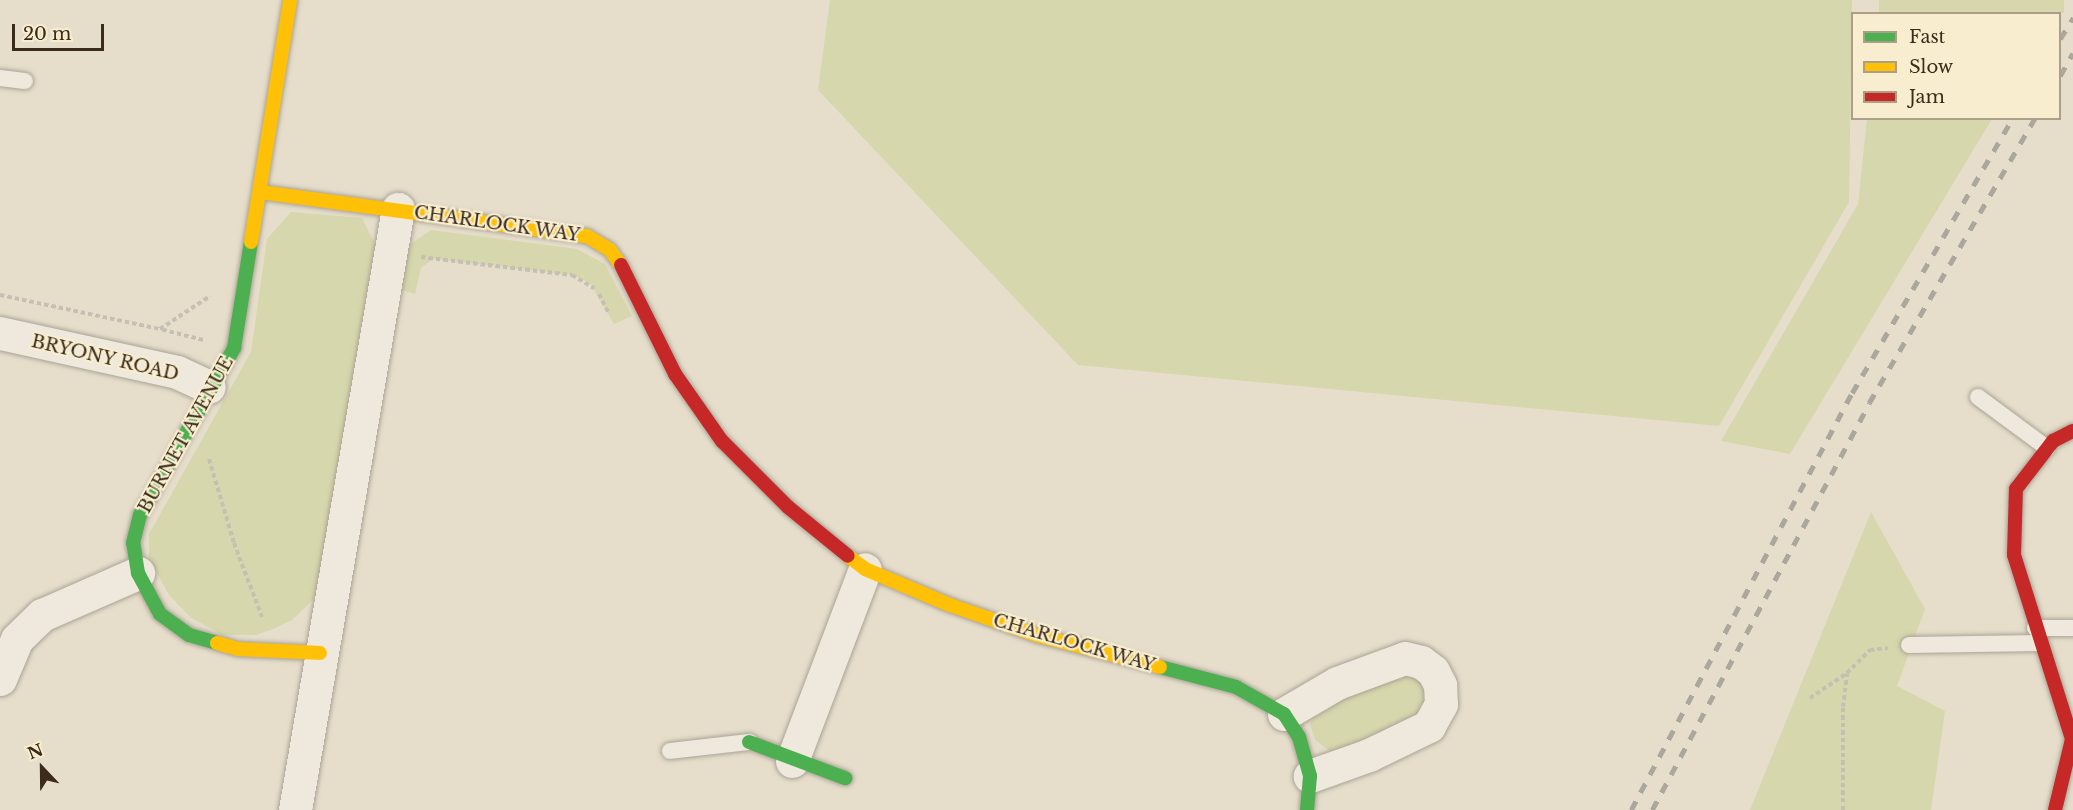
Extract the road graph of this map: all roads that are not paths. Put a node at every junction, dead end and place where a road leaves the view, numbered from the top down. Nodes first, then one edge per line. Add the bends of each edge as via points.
1 (290, 0) edge
2 (0, 78) edge
3 (25, 81) dead end
4 (260, 192) junction
5 (398, 209) junction
6 (0, 333) edge
7 (209, 387) junction
8 (1978, 397) dead end
9 (2073, 431) edge
10 (2047, 448) junction
11 (865, 569) junction
12 (138, 573) junction
13 (2073, 628) edge
14 (2038, 635) junction
15 (1910, 645) road end
16 (320, 654) junction
17 (0, 679) edge
18 (1284, 714) junction
19 (2073, 739) edge
20 (749, 742) joint
21 (670, 751) dead end
22 (792, 761) junction
23 (1310, 776) junction
24 (845, 778) dead end
25 (295, 810) edge
26 (1307, 810) edge
27 (2055, 810) edge

1 - 4 street, BURNET AVENUE
2 - 3 lane
4 - 5 street
4 - 7 street, BURNET AVENUE via 234,348
5 - 11 street, CHARLOCK WAY via 587,236 610,250 632,282 675,374 722,441 788,507
5 - 16 street
6 - 7 street, BRYONY ROAD via 177,372
7 - 12 street, BURNET AVENUE via 140,515 133,543
8 - 10 lane
9 - 10 street
10 - 14 street via 2016,489 2014,555
11 - 18 street, CHARLOCK WAY via 1036,635 1236,687
11 - 22 street
12 - 16 street, BURNET AVENUE via 160,614 189,635 238,650 274,648
12 - 17 street via 42,615 17,639
13 - 14 lane
14 - 15 lane
14 - 19 street
16 - 25 street
18 - 23 street, CHARLOCK WAY via 1299,738
18 - 23 street via 1337,683 1405,657 1434,671 1440,685 1441,704 1429,726 1368,755
19 - 27 street
20 - 21 lane
20 - 22 street
22 - 24 street
23 - 26 street, CHARLOCK WAY

